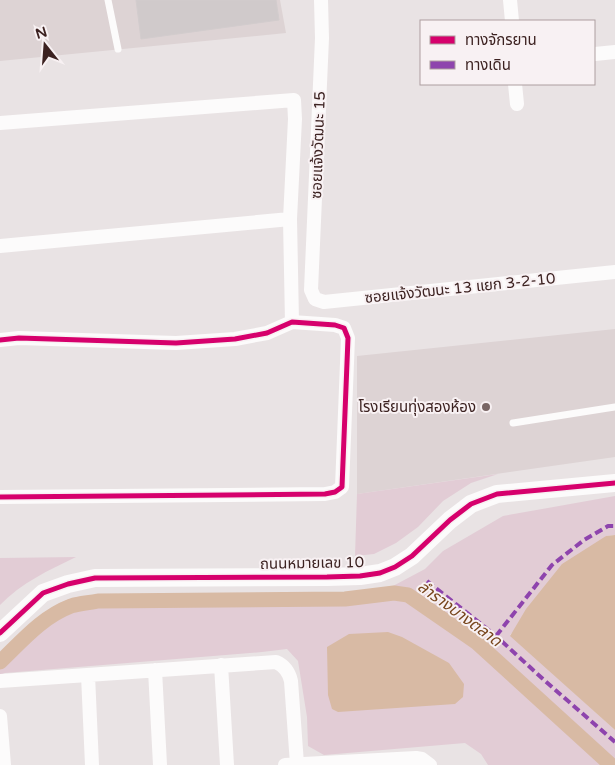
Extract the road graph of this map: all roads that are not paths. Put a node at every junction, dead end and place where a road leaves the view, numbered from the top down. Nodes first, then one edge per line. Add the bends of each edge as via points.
1 (108, 0) edge
2 (321, 0) edge
3 (510, 0) edge
4 (512, 20) edge
5 (118, 49) dead end
6 (615, 52) edge
7 (595, 54) edge
8 (516, 85) edge
9 (517, 104) dead end
10 (0, 123) edge
11 (290, 219) junction
12 (0, 246) edge
13 (615, 272) edge
14 (311, 290) joint
15 (292, 322) junction
16 (0, 340) edge
17 (615, 408) edge
18 (513, 423) dead end
19 (615, 483) edge
20 (0, 497) edge
21 (0, 633) edge
22 (221, 665) junction
23 (155, 670) junction
24 (88, 675) junction
25 (0, 681) edge
26 (0, 716) edge
27 (332, 764) edge
28 (4, 765) edge
29 (92, 765) edge
30 (160, 765) edge
31 (227, 765) edge
32 (291, 765) edge
33 (430, 765) edge

1 - 5 lane
2 - 14 street, ซอยแจ้งวัฒนะ 15
3 - 4 street
6 - 7 street
8 - 9 street
10 - 11 street via 294,100
11 - 12 street
11 - 15 street
13 - 14 street, ซอยแจ้งวัฒนะ 13 แยก 3-2-10 via 324,302 315,299
15 - 16 street via 267,333 176,343
15 - 20 street via 335,325 344,328 348,338 342,487 336,492
17 - 18 lane
19 - 21 street, ถนนหมายเลข 10 via 497,494 471,504 412,556 380,573 327,577 95,578 43,593
22 - 23 street
22 - 31 street
22 - 32 street via 273,661 288,671 291,681
23 - 24 street
23 - 30 street
24 - 25 street
24 - 29 street
26 - 28 street
27 - 32 street
27 - 33 street via 416,758

